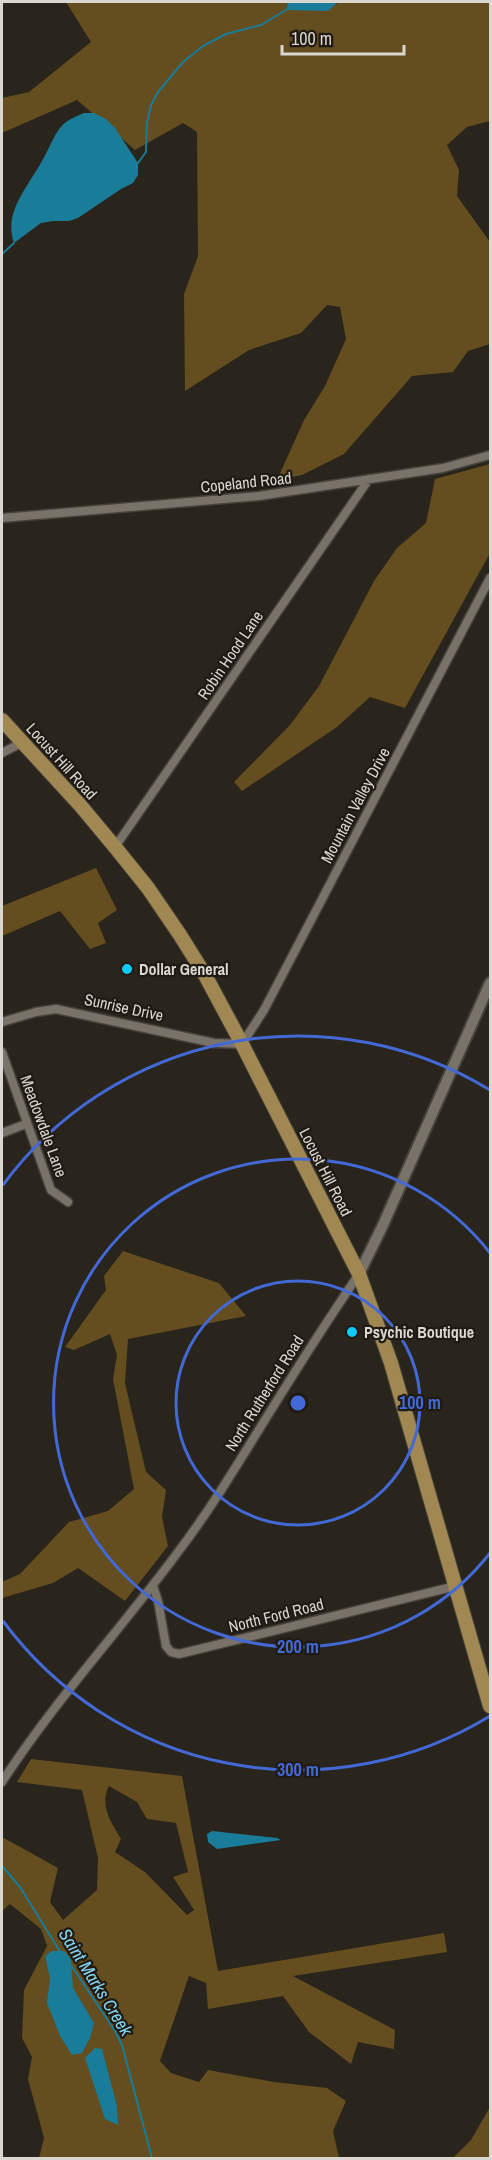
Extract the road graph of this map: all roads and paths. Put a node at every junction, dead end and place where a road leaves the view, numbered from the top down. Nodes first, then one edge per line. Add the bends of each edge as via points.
1 (490, 455) edge
2 (369, 479) junction
3 (2, 518) edge
4 (490, 578) edge
5 (2, 720) edge
6 (23, 742) junction
7 (2, 753) edge
8 (115, 847) junction
9 (490, 983) edge
10 (2, 1022) edge
11 (242, 1044) junction
12 (2, 1052) edge
13 (26, 1124) junction
14 (2, 1133) edge
15 (68, 1202) dead end
16 (359, 1274) junction
17 (153, 1586) junction
18 (456, 1586) junction
19 (490, 1706) edge
20 (2, 1782) edge

1 - 2 street, Copeland Road via 443,468
2 - 3 street, Copeland Road via 254,497
2 - 8 street, Robin Hood Lane
4 - 11 street, Mountain Valley Drive via 264,1010
5 - 6 main road, Locust Hill Road
6 - 7 street
6 - 8 main road, Locust Hill Road
8 - 11 main road, Locust Hill Road via 180,935
9 - 16 street, North Rutherford Road
10 - 11 street, Sunrise Drive via 56,1009 214,1042
11 - 16 main road, Locust Hill Road
12 - 13 street, Meadowdale Lane
13 - 14 street
13 - 15 street, Meadowdale Lane via 51,1190
16 - 17 street, North Rutherford Road via 211,1505
16 - 18 main road, Locust Hill Road via 391,1364
17 - 18 street, North Ford Road via 166,1647 178,1654
17 - 20 street, North Rutherford Road via 81,1673
18 - 19 main road, Locust Hill Road

